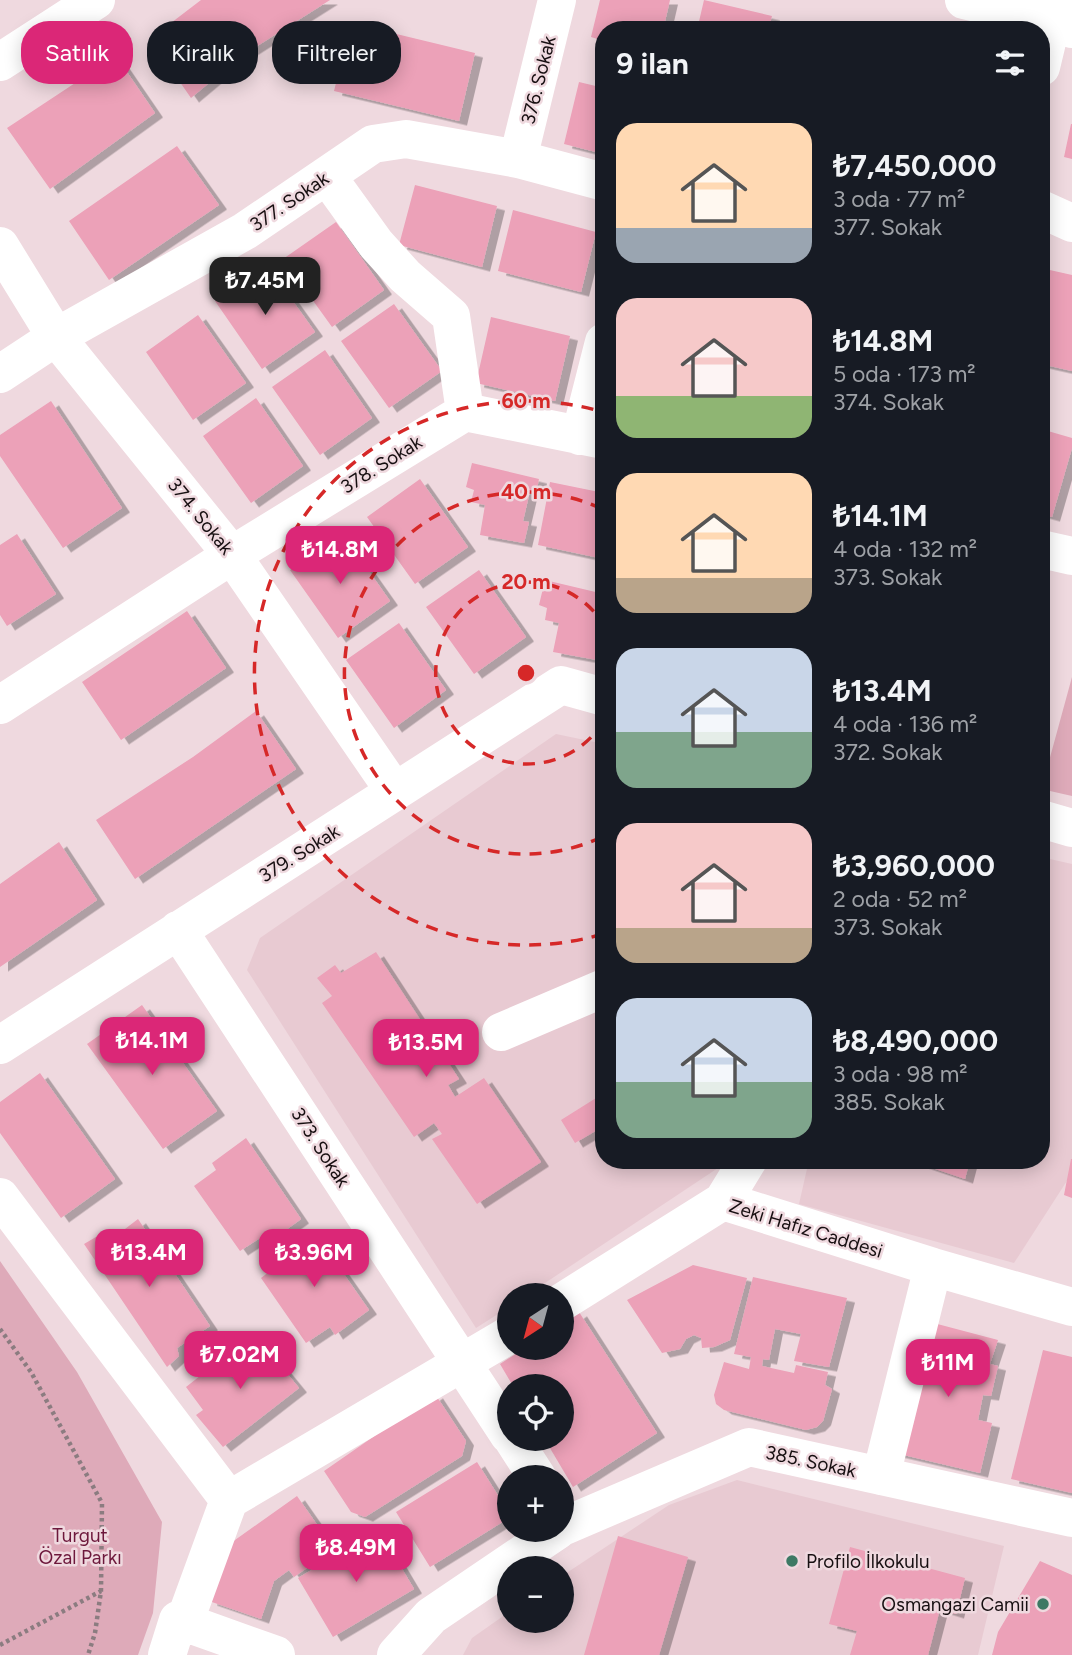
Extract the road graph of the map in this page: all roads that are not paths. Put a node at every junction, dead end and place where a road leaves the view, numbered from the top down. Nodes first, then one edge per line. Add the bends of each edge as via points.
1 (96, 0) edge
2 (557, 0) edge
3 (964, 0) edge
4 (1060, 17) edge
5 (1050, 43) edge
6 (0, 62) edge
7 (518, 159) junction
8 (327, 176) junction
9 (595, 180) edge
10 (1050, 213) edge
11 (1072, 223) edge
12 (0, 246) edge
13 (56, 337) junction
14 (0, 374) edge
15 (465, 412) junction
16 (595, 414) edge
17 (592, 438) edge
18 (1050, 551) edge
19 (232, 555) junction
20 (1072, 556) edge
21 (595, 694) edge
22 (0, 705) edge
23 (395, 792) junction
24 (1050, 822) edge
25 (1072, 828) edge
26 (178, 929) junction
27 (595, 992) edge
28 (501, 1032) dead end
29 (0, 1045) edge
30 (743, 1169) edge
31 (0, 1197) edge
32 (723, 1201) junction
33 (933, 1267) junction
34 (574, 1294) edge
35 (1072, 1307) edge
36 (497, 1343) edge
37 (463, 1364) junction
38 (497, 1417) edge
39 (880, 1476) junction
40 (229, 1500) junction
41 (1072, 1517) edge
42 (574, 1519) edge
43 (536, 1542) edge
44 (173, 1637) edge
45 (276, 1655) edge
46 (396, 1655) edge

1 - 6 street
2 - 7 street, 376. Sokak
3 - 4 street
4 - 5 street
7 - 8 street, 377. Sokak via 406,139 373,145
7 - 9 street, 377. Sokak
8 - 13 street, 377. Sokak via 245,231
8 - 15 street via 376,244 451,316
10 - 11 street
12 - 13 street, 374. Sokak
13 - 14 street, 377. Sokak
13 - 19 street, 374. Sokak
15 - 17 street
15 - 19 street, 378. Sokak
16 - 17 street
18 - 20 street
19 - 22 street, 378. Sokak
19 - 23 street, 374. Sokak
21 - 23 street, 379. Sokak via 561,685
23 - 26 street, 379. Sokak
24 - 25 street
26 - 29 street, 379. Sokak
26 - 37 street, 373. Sokak
27 - 28 street
30 - 32 street
31 - 40 street
32 - 33 street, Zeki Hafız Caddesi
32 - 34 street, Zeki Hafız Caddesi
33 - 35 street, Zeki Hafız Caddesi
33 - 39 street
36 - 37 street
37 - 38 street, 373. Sokak
37 - 40 street
39 - 41 street, 385. Sokak
39 - 42 street, 385. Sokak via 749,1447
40 - 44 street via 187,1615
43 - 46 street, 385. Sokak via 431,1616
44 - 45 street

